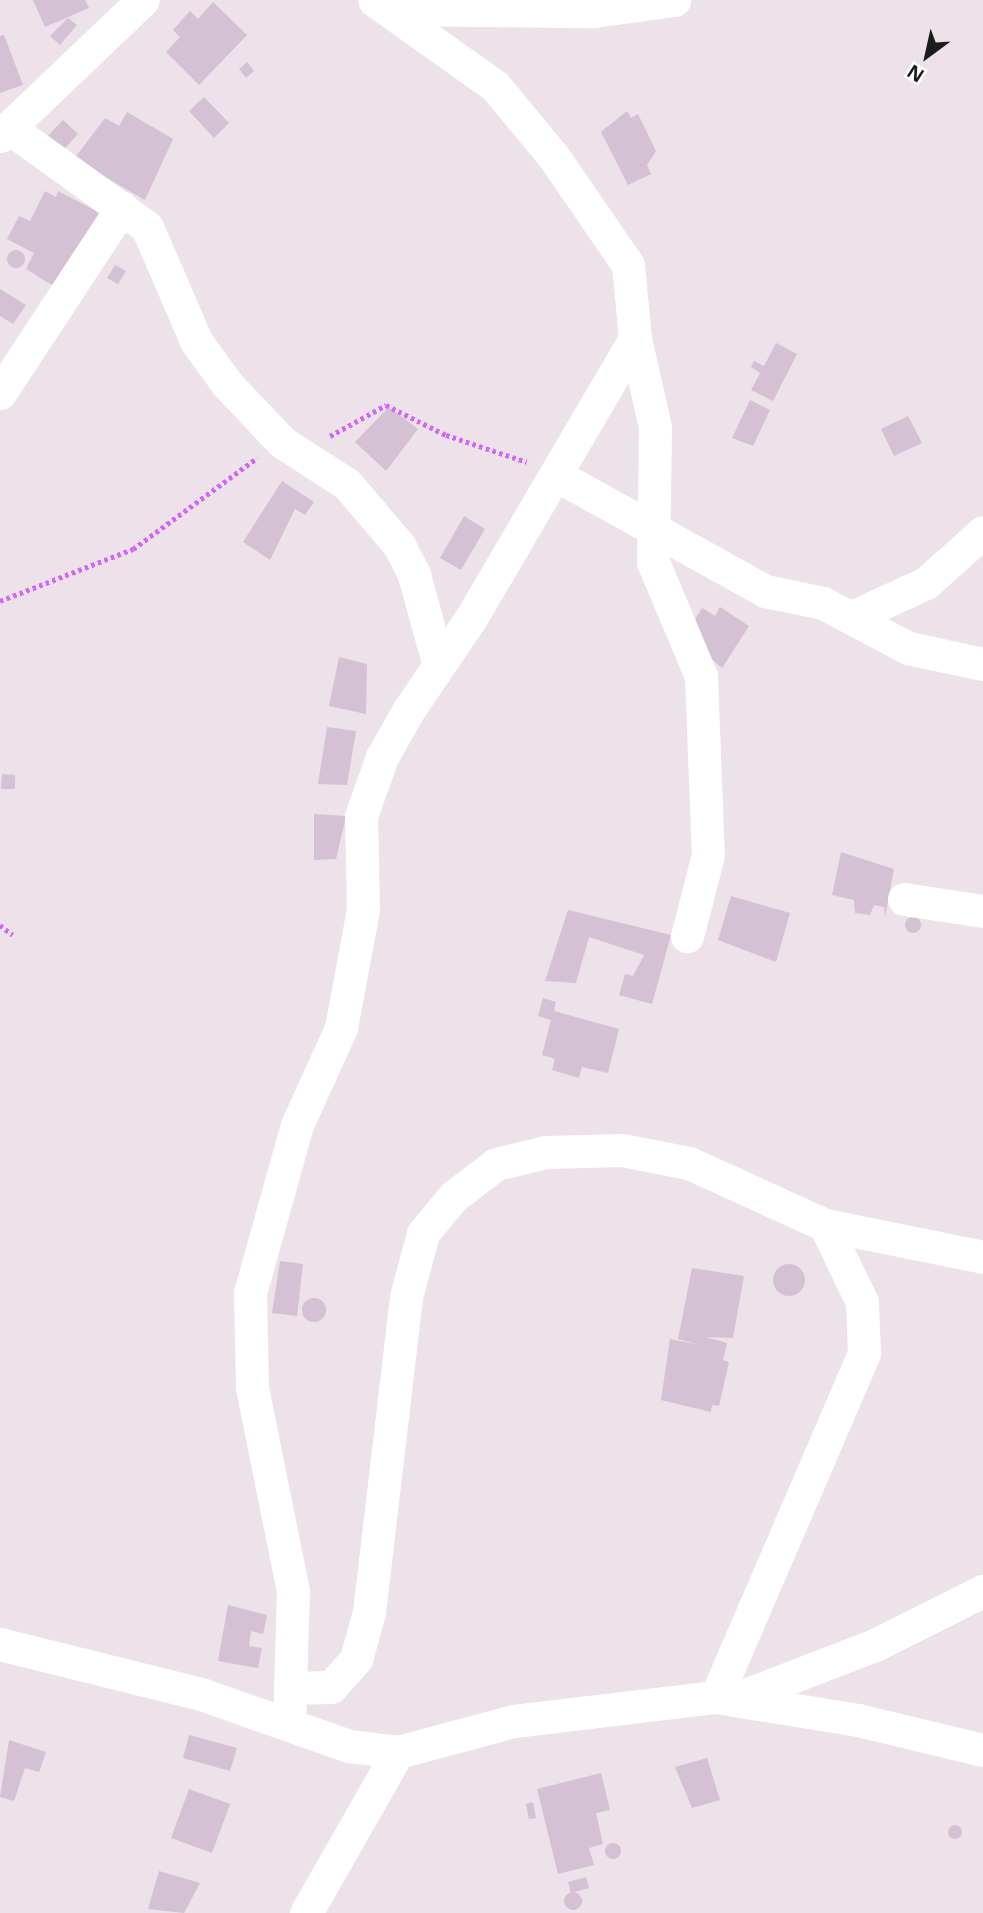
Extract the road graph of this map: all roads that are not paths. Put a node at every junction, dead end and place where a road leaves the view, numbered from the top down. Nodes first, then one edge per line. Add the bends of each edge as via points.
1 (143, 0) edge
2 (674, 0) edge
3 (381, 4) edge
4 (5, 132) edge
5 (122, 206) junction
6 (635, 339) junction
7 (0, 393) edge
8 (556, 475) junction
9 (650, 526) junction
10 (983, 532) edge
11 (853, 616) junction
12 (438, 662) junction
13 (983, 664) edge
14 (904, 899) dead end
15 (983, 911) edge
16 (687, 936) dead end
17 (825, 1225) junction
18 (983, 1257) edge
19 (983, 1591) edge
20 (0, 1644) edge
21 (290, 1688) junction
22 (725, 1698) junction
23 (289, 1724) junction
24 (983, 1750) edge
25 (398, 1752) junction
26 (306, 1913) edge

1 - 4 street
2 - 3 street via 603,11
3 - 6 street via 495,86 553,156 628,265
4 - 5 street
5 - 7 street
5 - 12 street via 153,236 204,355 282,442 347,484 399,545 414,575
6 - 8 street
6 - 9 street via 655,427
8 - 9 street
8 - 12 street
9 - 11 street via 765,591
9 - 16 street via 658,578 701,676 708,855
10 - 11 street via 926,583
11 - 13 street via 890,641
12 - 21 street via 382,757 365,799 359,840 363,909 341,1028 298,1125 250,1293 252,1387 293,1591
14 - 15 street
17 - 18 street
17 - 21 street via 688,1163 622,1150 545,1152 496,1164 454,1196 423,1233 406,1297 369,1612 356,1660 331,1687
17 - 22 street via 862,1302 864,1354
19 - 22 street via 875,1645
20 - 23 street via 204,1695
21 - 23 street
22 - 24 street
22 - 25 street via 514,1721
23 - 25 street via 349,1746
25 - 26 street

